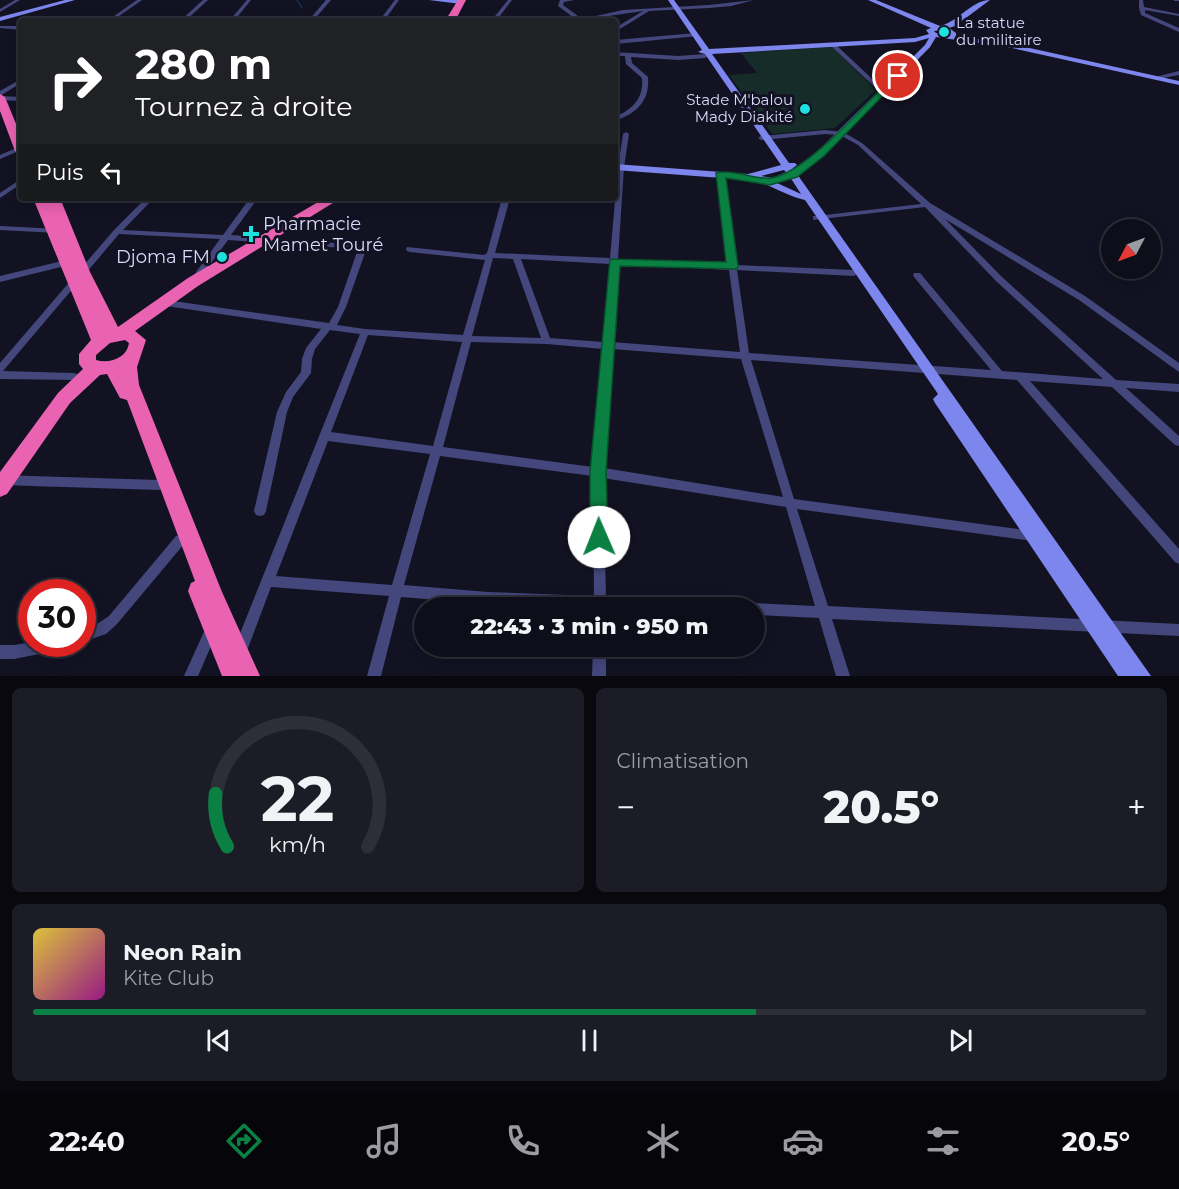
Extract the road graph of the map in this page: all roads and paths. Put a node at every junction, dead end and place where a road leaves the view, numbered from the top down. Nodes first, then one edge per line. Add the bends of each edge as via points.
1 (18, 0) edge
2 (72, 0) edge
3 (140, 0) edge
4 (206, 0) edge
5 (249, 0) edge
6 (328, 0) edge
7 (397, 0) edge
8 (432, 0) edge
9 (510, 0) edge
10 (572, 0) edge
11 (752, 0) edge
12 (871, 0) edge
13 (987, 0) edge
14 (1142, 0) edge
15 (462, 1) edge
16 (58, 2) edge
17 (672, 4) edge
18 (1141, 8) junction
19 (650, 10) junction
20 (0, 11) edge
21 (1179, 15) edge
22 (114, 18) edge
23 (185, 18) edge
24 (234, 18) edge
25 (313, 18) edge
26 (383, 18) edge
27 (452, 18) edge
28 (496, 18) edge
29 (577, 18) edge
30 (590, 18) edge
31 (0, 19) edge
32 (0, 27) edge
33 (18, 28) edge
34 (618, 28) edge
35 (1179, 30) edge
36 (952, 31) junction
37 (694, 35) junction
38 (935, 35) junction
39 (618, 42) edge
40 (831, 44) junction
41 (618, 53) edge
42 (705, 53) junction
43 (628, 55) junction
44 (1179, 73) edge
45 (1158, 77) junction
46 (18, 83) edge
47 (1179, 83) edge
48 (883, 92) junction
49 (2, 94) edge
50 (18, 98) edge
51 (618, 118) edge
52 (18, 128) edge
53 (841, 133) junction
54 (626, 134) dead end
55 (764, 138) junction
56 (18, 140) edge
57 (18, 150) edge
58 (0, 157) edge
59 (618, 167) edge
60 (786, 172) junction
61 (720, 175) junction
62 (749, 177) junction
63 (766, 182) junction
64 (18, 183) edge
65 (0, 196) edge
66 (804, 198) junction
67 (42, 201) edge
68 (54, 201) edge
69 (147, 201) edge
70 (252, 201) edge
71 (329, 201) edge
72 (505, 201) edge
73 (617, 201) edge
74 (927, 205) junction
75 (820, 218) junction
76 (0, 228) edge
77 (60, 230) junction
78 (117, 232) junction
79 (224, 238) junction
80 (265, 239) junction
81 (410, 249) dead end
82 (488, 257) junction
83 (516, 257) junction
84 (614, 261) junction
85 (66, 263) junction
86 (732, 266) junction
87 (854, 273) junction
88 (917, 275) dead end
89 (80, 277) junction
90 (0, 279) edge
91 (193, 282) junction
92 (164, 304) junction
93 (329, 327) junction
94 (365, 332) junction
95 (111, 337) junction
96 (467, 339) junction
97 (547, 341) junction
98 (607, 345) junction
99 (135, 348) junction
100 (745, 357) junction
101 (98, 365) junction
102 (1179, 368) edge
103 (0, 369) edge
104 (924, 369) junction
105 (999, 374) junction
106 (0, 375) edge
107 (1019, 375) junction
108 (74, 377) junction
109 (1116, 383) junction
110 (1179, 388) edge
111 (64, 398) junction
112 (325, 436) junction
113 (1179, 442) edge
114 (438, 452) junction
115 (598, 472) junction
116 (2, 483) edge
117 (159, 485) junction
118 (790, 503) junction
119 (260, 511) dead end
120 (1038, 536) junction
121 (180, 540) junction
122 (1179, 558) edge
123 (268, 581) junction
124 (395, 592) junction
125 (474, 597) edge
126 (600, 597) edge
127 (765, 610) edge
128 (823, 613) junction
129 (213, 628) junction
130 (1102, 628) junction
131 (1179, 630) edge
132 (96, 631) edge
133 (18, 651) edge
134 (0, 652) edge
135 (600, 657) edge
136 (238, 668) edge
137 (190, 676) edge
138 (374, 676) edge
139 (599, 676) edge
140 (843, 676) edge
141 (1129, 676) edge
142 (1142, 676) edge

1 - 20 street
2 - 16 main road
3 - 22 street
4 - 23 street
5 - 24 street
6 - 25 street
7 - 26 street
8 - 15 main road
9 - 28 street
10 - 29 street via 560,5
11 - 17 street
12 - 38 main road via 912,18
13 - 36 main road
14 - 18 street
15 - 27 highway
16 - 31 main road
17 - 19 street
17 - 37 main road
18 - 21 street
18 - 35 street via 1151,20
19 - 30 street via 608,12
19 - 34 street
32 - 33 street
36 - 38 main road
36 - 38 main road
36 - 45 main road via 965,37
37 - 39 street
37 - 42 main road
38 - 40 main road
38 - 48 main road
40 - 42 main road
40 - 48 street
41 - 43 street
42 - 43 street
42 - 55 main road
43 - 51 street via 629,64 645,77 647,88 643,100
44 - 45 street
45 - 47 main road
46 - 49 street
48 - 53 main road
49 - 50 street
49 - 52 highway
49 - 56 highway
53 - 55 street
53 - 60 main road via 808,162
53 - 74 street via 860,144
54 - 59 street
55 - 60 main road
57 - 58 street
59 - 61 main road
60 - 62 main road
60 - 63 main road
60 - 66 main road
61 - 62 main road
61 - 86 street
62 - 63 main road
63 - 66 main road
64 - 65 street
66 - 75 main road
67 - 77 highway
68 - 77 highway
69 - 78 street
70 - 79 street
71 - 80 highway
72 - 82 street
73 - 84 street
74 - 75 street
74 - 102 street via 1082,298
74 - 109 street via 999,279
75 - 87 main road
75 - 104 main road
76 - 77 street
77 - 85 highway
77 - 89 highway
78 - 79 street
78 - 89 street
79 - 80 street
79 - 91 street
80 - 91 highway
80 - 93 street via 354,245 362,250 342,307
81 - 82 street
82 - 83 street
82 - 96 street
83 - 84 street
83 - 97 street
84 - 86 street
84 - 98 street
85 - 89 highway
85 - 90 street
86 - 87 street
86 - 100 street
87 - 104 main road
88 - 105 street
89 - 95 highway
89 - 103 street
91 - 92 highway
92 - 93 street
92 - 95 highway
92 - 99 highway
93 - 94 street
93 - 119 street via 311,348 306,373 282,412
94 - 96 street
94 - 112 street
95 - 99 highway via 131,335
95 - 101 highway via 87,354
96 - 97 street
96 - 114 street
97 - 98 street
98 - 100 street
98 - 115 street
99 - 101 highway
99 - 136 highway via 128,367 130,385
100 - 104 street
100 - 118 street
101 - 108 highway
101 - 111 highway
101 - 117 highway via 123,386
104 - 105 street
104 - 120 main road
105 - 107 street
106 - 108 street
107 - 109 street
107 - 122 street
108 - 111 highway
109 - 110 street
109 - 113 street
111 - 116 highway
112 - 114 street
112 - 123 street
114 - 115 street
114 - 124 street
115 - 118 street
115 - 126 street
116 - 117 street
117 - 121 highway
118 - 120 street
118 - 128 street
120 - 130 main road
121 - 129 highway
121 - 132 street via 113,620
123 - 124 street
123 - 136 street
124 - 125 street
124 - 138 street
127 - 128 street
128 - 130 street
128 - 140 street
129 - 136 highway
129 - 137 street
130 - 131 street
130 - 141 main road
130 - 142 main road
133 - 134 street
135 - 139 street

